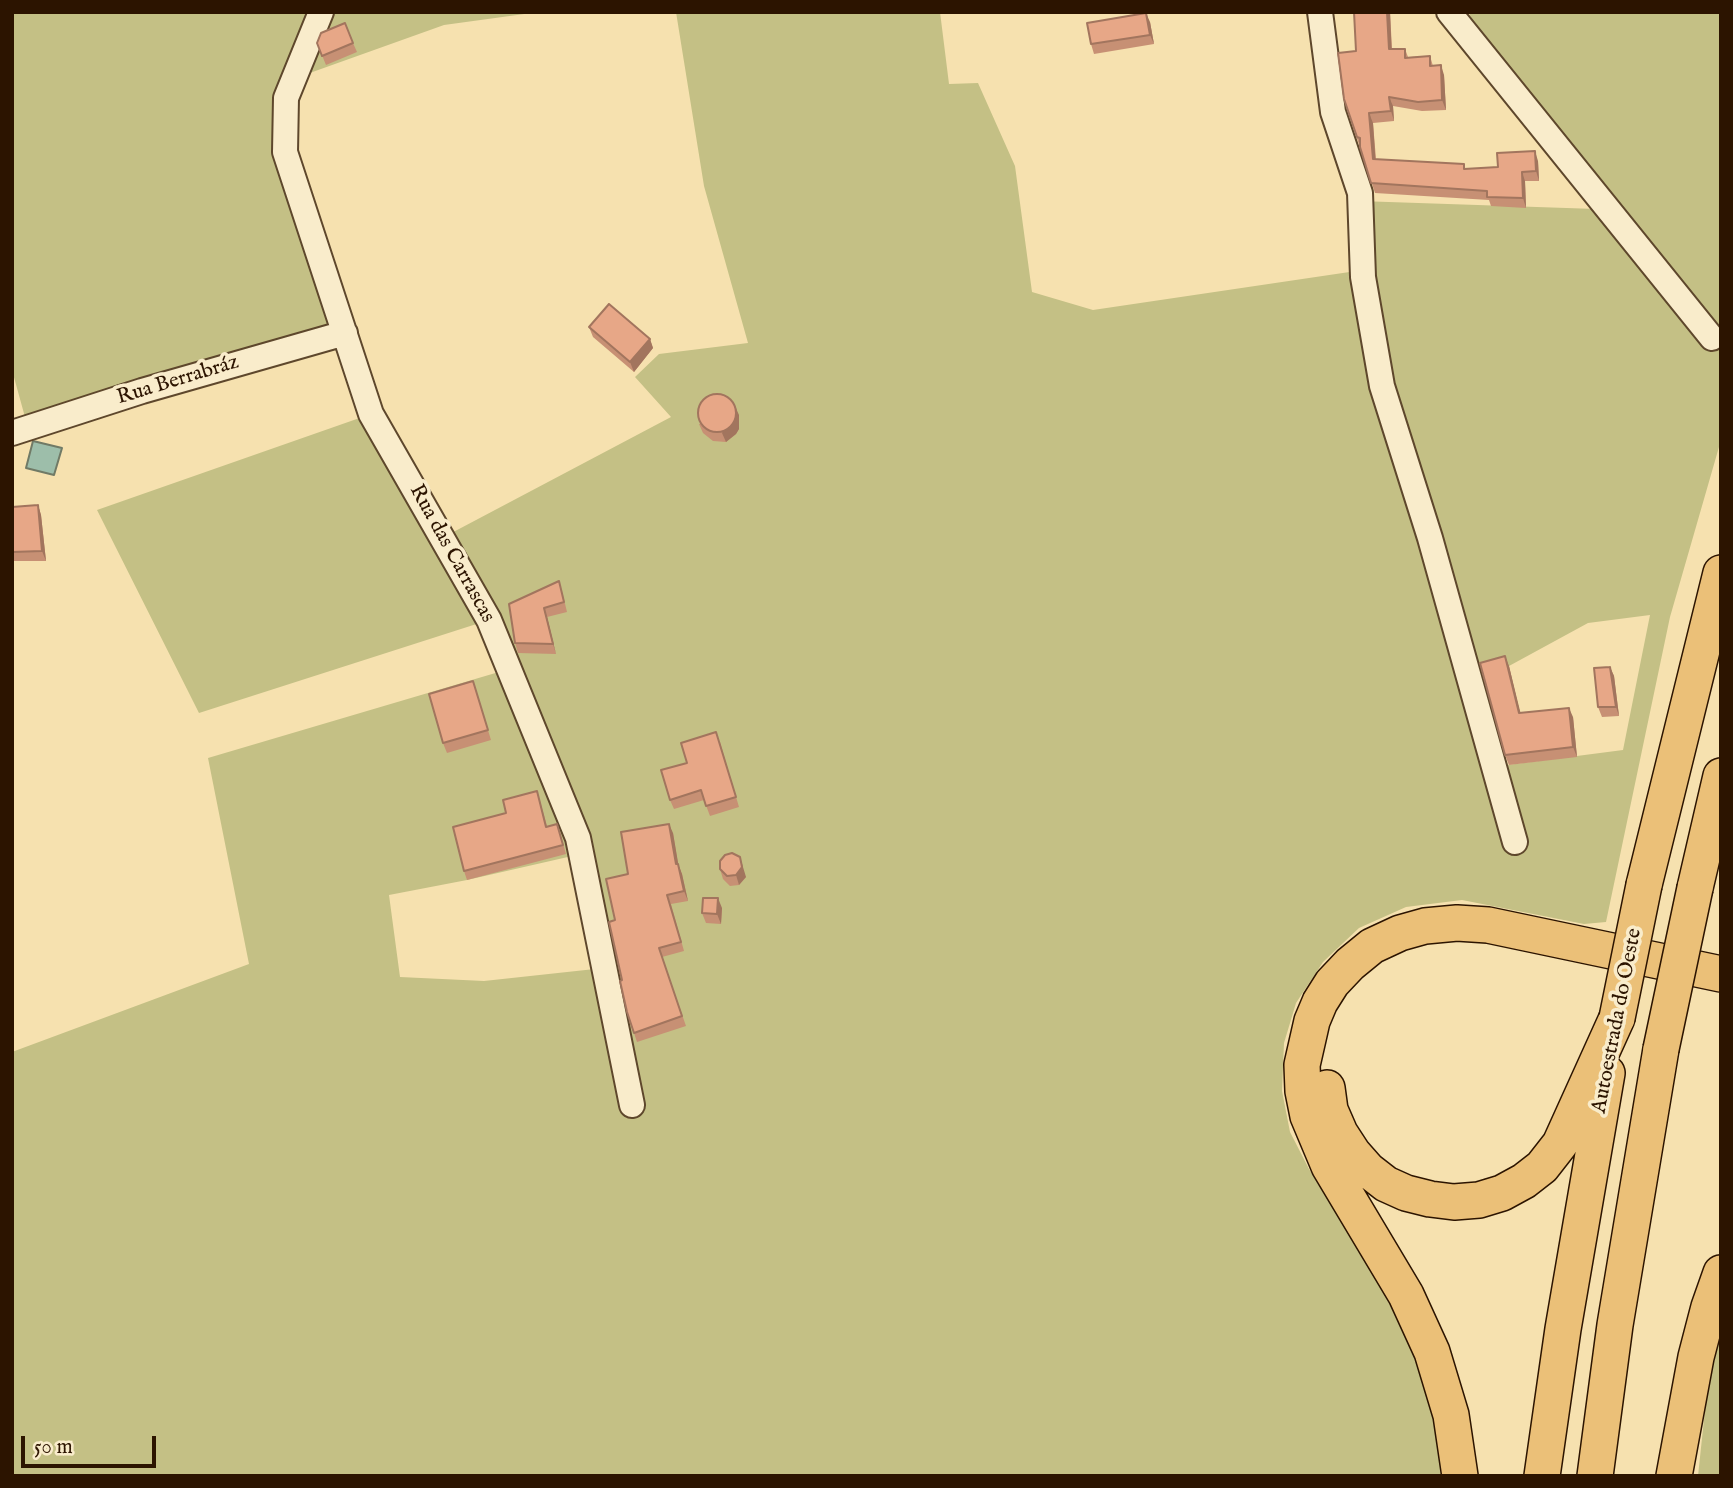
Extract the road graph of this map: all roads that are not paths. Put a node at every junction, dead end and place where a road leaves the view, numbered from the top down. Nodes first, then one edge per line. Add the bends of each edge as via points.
1 (321, 12) edge
2 (1320, 12) edge
3 (1449, 12) edge
4 (345, 333) junction
5 (1712, 338) dead end
6 (12, 433) edge
7 (1721, 573) edge
8 (1721, 776) edge
9 (1515, 842) dead end
10 (1721, 974) edge
11 (1721, 993) edge
12 (1617, 1018) junction
13 (632, 1105) dead end
14 (1721, 1273) edge
15 (1460, 1476) edge
16 (1542, 1476) edge
17 (1595, 1476) edge
18 (1674, 1476) edge

1 - 4 street, Rua das Carrascas via 286,98 285,152
2 - 9 street via 1332,112 1360,193 1363,277 1382,386 1430,538
3 - 5 street
4 - 6 street, Rua Berrabráz
4 - 13 street, Rua das Carrascas via 371,414 489,620 578,838
7 - 12 highway, Autoestrada do Oeste, bridge via 1644,885
8 - 17 highway, bridge via 1661,1049
10 - 15 highway via 1488,925 1457,923 1424,926 1372,946 1332,983 1320,1002 1302,1065 1308,1116 1329,1166 1406,1295 1432,1352 1451,1415
11 - 12 highway via 1488,945 1438,945 1413,951 1372,973 1333,1026 1325,1079 1331,1110 1353,1153 1386,1184 1430,1199 1479,1200 1524,1181 1560,1144
12 - 16 highway, Autoestrada do Oeste
14 - 18 highway via 1696,1357

